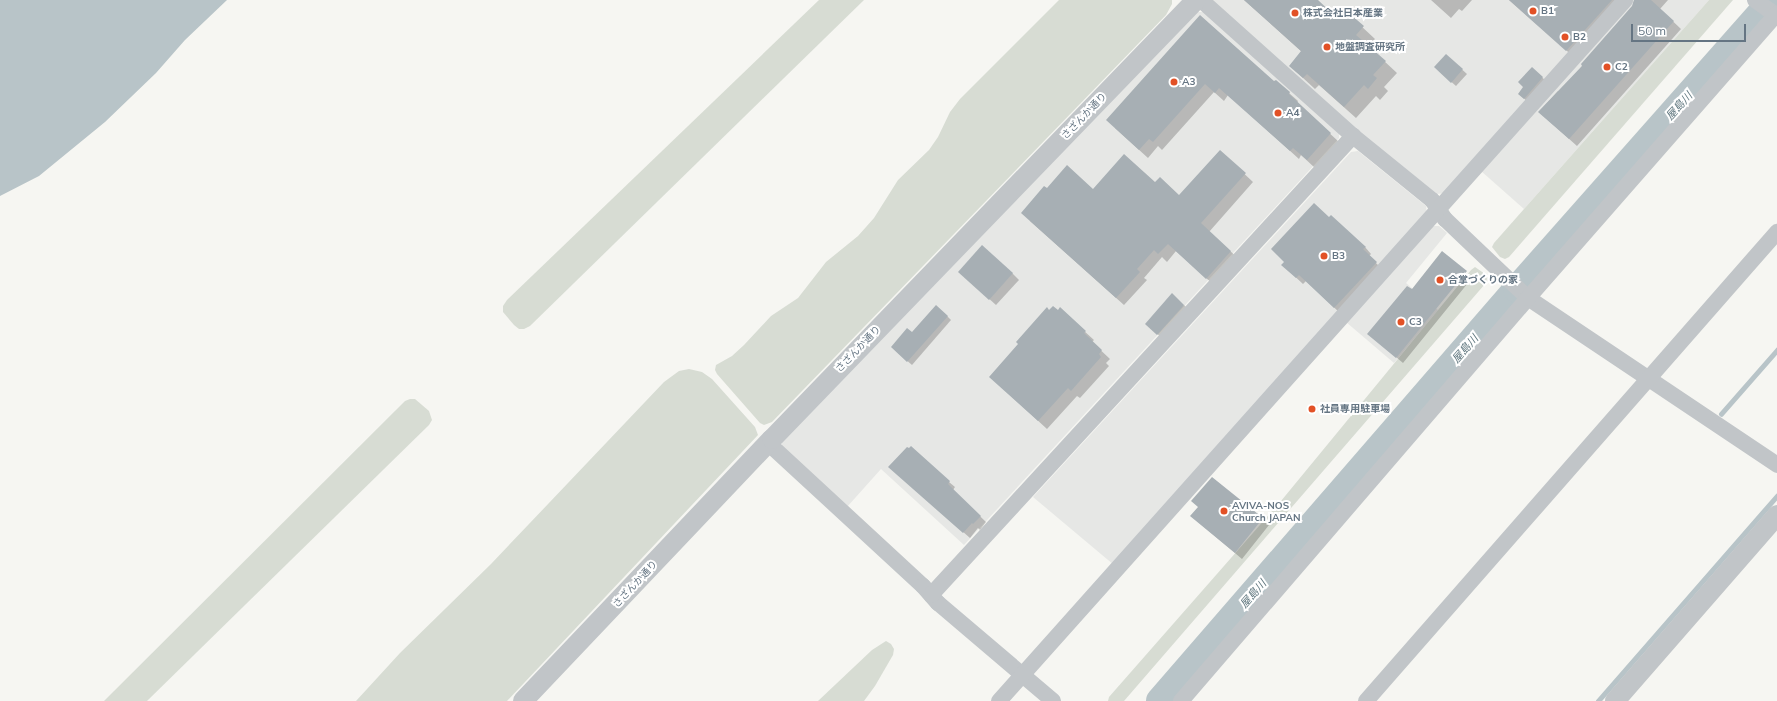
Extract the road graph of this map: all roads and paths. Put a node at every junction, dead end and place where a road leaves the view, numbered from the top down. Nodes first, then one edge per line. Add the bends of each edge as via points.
1 (1196, 0) edge
2 (1201, 0) edge
3 (1625, 0) edge
4 (1755, 1) edge
5 (1776, 15) edge
6 (1353, 136) junction
7 (1438, 210) junction
8 (1777, 232) edge
9 (1526, 297) junction
10 (1648, 379) junction
11 (768, 443) junction
12 (1777, 466) edge
13 (1777, 515) edge
14 (931, 595) junction
15 (1023, 676) junction
16 (523, 701) edge
17 (999, 701) edge
18 (1053, 701) edge
19 (1181, 701) edge
20 (1366, 701) edge
21 (1615, 701) edge

1 - 11 street, さざんか通り
2 - 6 street
3 - 7 street
4 - 5 street
5 - 9 street
6 - 7 street via 1432,200
6 - 14 street
7 - 9 street
7 - 15 street
8 - 10 street
9 - 10 street
9 - 19 street
10 - 12 street
10 - 20 street
11 - 14 street
11 - 16 street, さざんか通り
13 - 21 street
14 - 15 street via 938,604
15 - 17 street
15 - 18 street

